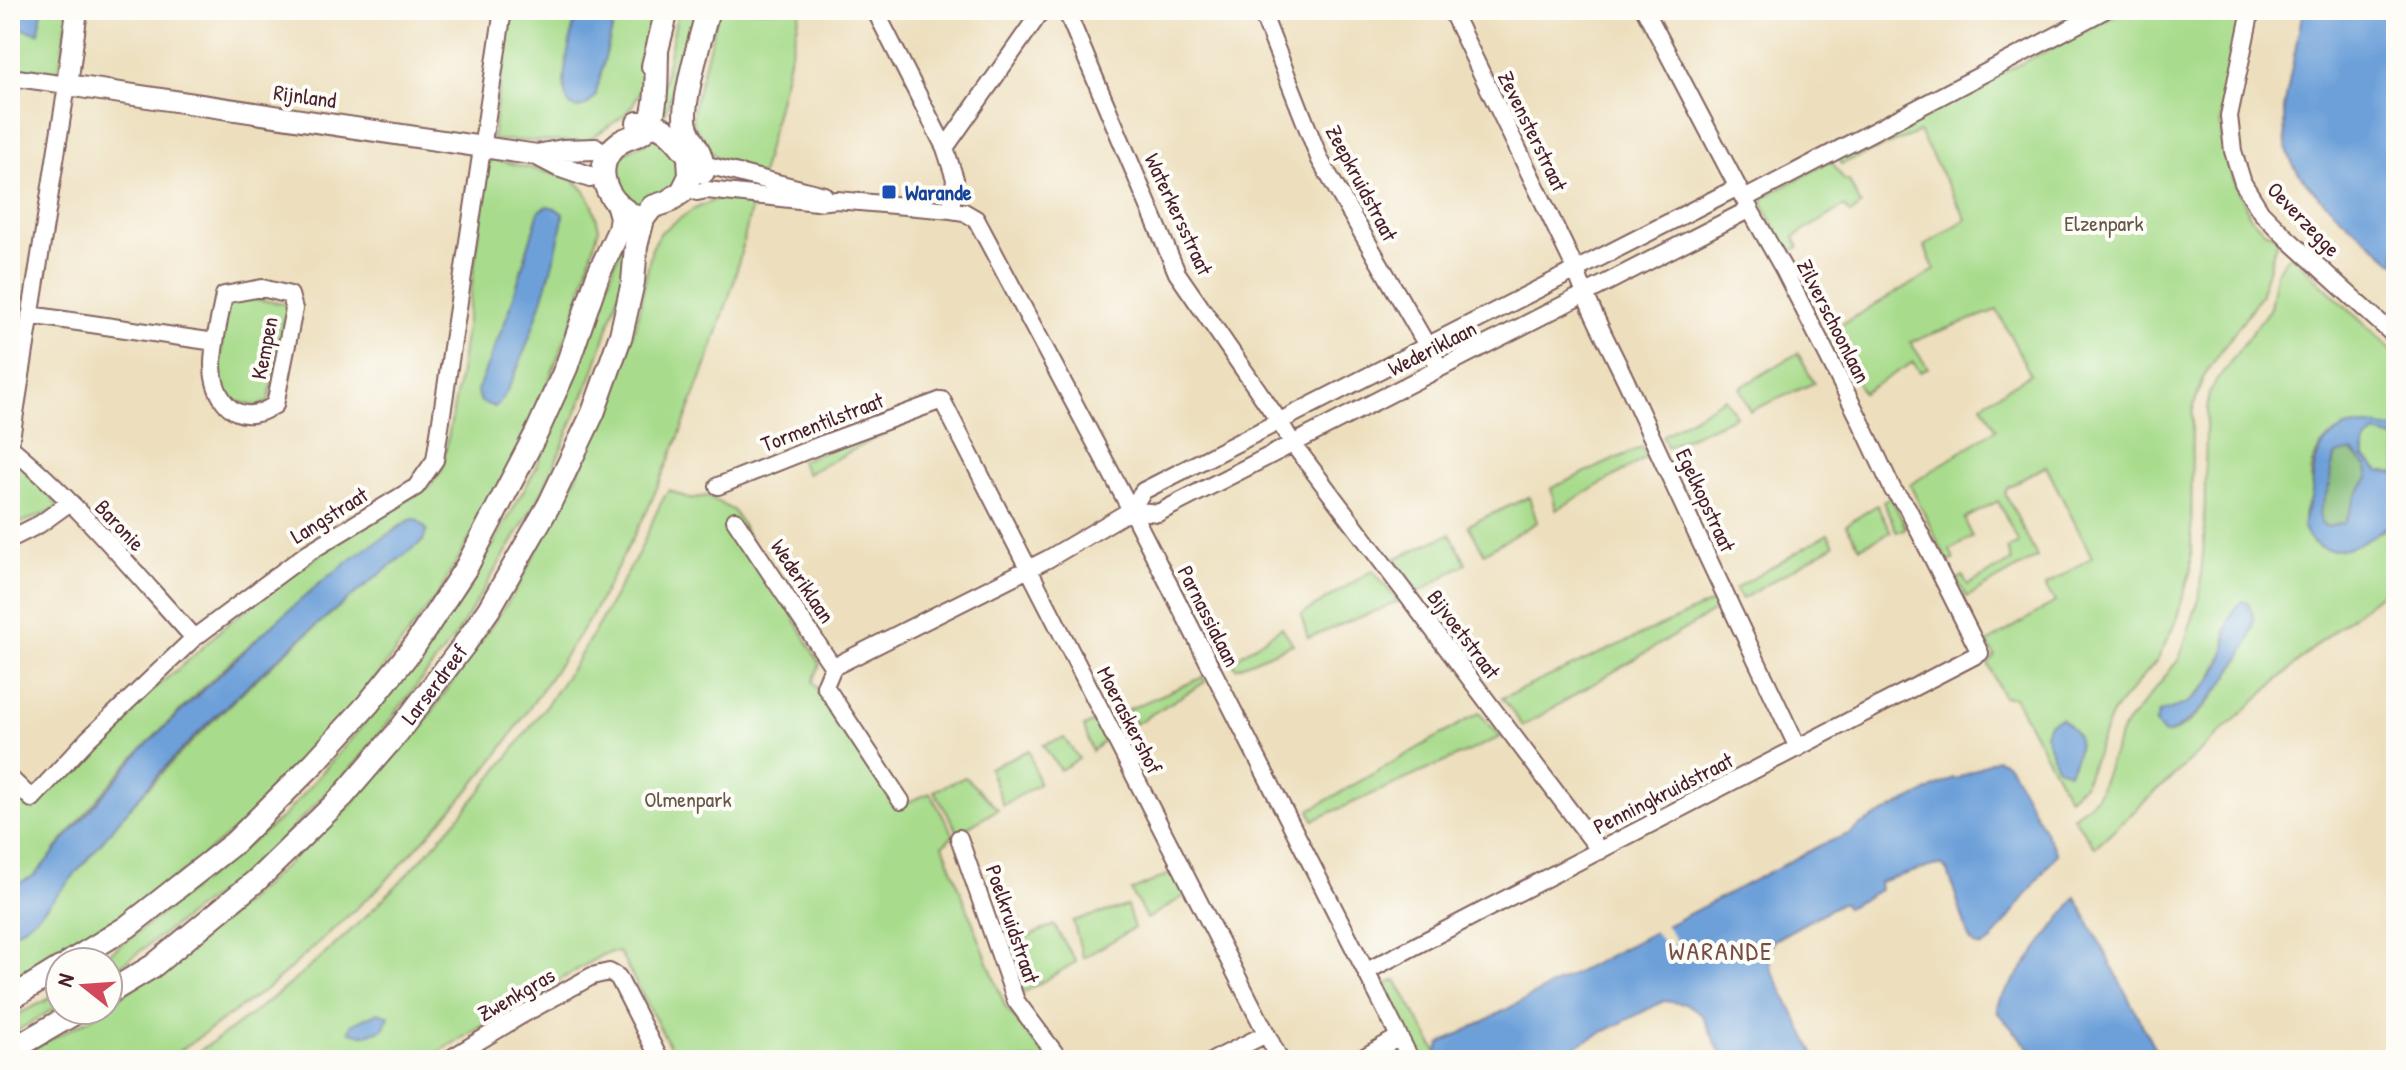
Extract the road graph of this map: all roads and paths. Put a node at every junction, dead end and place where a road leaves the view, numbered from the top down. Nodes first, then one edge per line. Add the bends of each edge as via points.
1 (77, 10) edge
2 (503, 10) edge
3 (667, 10) edge
4 (708, 10) edge
5 (875, 10) edge
6 (1042, 10) edge
7 (1066, 10) edge
8 (1261, 10) edge
9 (1451, 10) edge
10 (1645, 10) edge
11 (2251, 10) edge
12 (2101, 11) edge
13 (10, 77) edge
14 (67, 85) junction
15 (642, 123) junction
16 (682, 135) junction
17 (482, 146) junction
18 (945, 148) junction
19 (596, 149) junction
20 (537, 155) junction
21 (696, 161) junction
22 (603, 192) junction
23 (697, 192) junction
24 (1744, 198) junction
25 (837, 200) junction
26 (951, 210) junction
27 (650, 219) junction
28 (1576, 270) junction
29 (1584, 294) junction
30 (30, 315) junction
31 (2396, 337) edge
32 (215, 342) junction
33 (1428, 346) junction
34 (1440, 368) junction
35 (942, 400) joint
36 (1279, 421) junction
37 (1293, 444) junction
38 (10, 446) edge
39 (718, 486) dead end
40 (69, 503) junction
41 (1131, 510) junction
42 (735, 520) dead end
43 (10, 539) edge
44 (1028, 568) junction
45 (194, 638) junction
46 (1980, 653) joint
47 (833, 667) junction
48 (1798, 748) junction
49 (10, 778) edge
50 (901, 801) dead end
51 (959, 838) dead end
52 (1600, 851) junction
53 (96, 946) edge
54 (1367, 971) junction
55 (44, 978) edge
56 (124, 983) edge
57 (10, 999) edge
58 (53, 1026) edge
59 (1266, 1034) junction
60 (1399, 1037) junction
61 (10, 1051) edge
62 (448, 1060) edge
63 (660, 1060) edge
64 (1060, 1060) edge
65 (1214, 1060) edge
66 (1280, 1060) edge
67 (1359, 1060) edge
68 (1411, 1060) edge

1 - 14 street
2 - 17 street, Langstraat
3 - 15 main road
4 - 16 main road
5 - 18 street
6 - 18 street
7 - 36 street, Waterkersstraat via 1177,273
8 - 33 street, Zeepkruidstraat via 1320,160
9 - 28 street, Zevensterstraat
10 - 24 street, Zilverschoonlaan
11 - 31 street, Oeverzegge via 2229,116 2243,183 2261,212
12 - 24 street, Wederiklaan
13 - 14 street, Rijnland
14 - 17 street, Rijnland
14 - 30 street, Baronie
15 - 16 main road
15 - 19 main road via 614,131
15 - 22 main road via 639,136 613,149 603,169
16 - 21 main road via 698,148
17 - 20 street, Rijnland
17 - 45 street, Langstraat via 435,460 416,487 309,552
18 - 26 street via 955,179
19 - 20 street, Rijnland
19 - 22 main road
20 - 22 street, Rijnland
21 - 23 main road via 702,178
21 - 25 street, Parnassialaan
21 - 27 main road via 682,192 652,207
22 - 27 main road
22 - 53 main road, Larserdreef via 621,217 619,230 566,368 467,566 413,648 315,762 234,843
23 - 25 street, Parnassialaan
23 - 27 main road via 677,213
24 - 28 street, Wederiklaan
24 - 29 street, Wederiklaan
24 - 46 street, Zilverschoonlaan
25 - 26 street, Parnassialaan
26 - 41 street, Parnassialaan via 976,219
27 - 56 main road, Larserdreef via 636,246 621,335 593,413 549,505 489,609 398,732 342,797 257,880 153,966
28 - 29 street, Egelkopstraat
28 - 33 street, Wederiklaan
29 - 34 street, Wederiklaan
29 - 48 street, Egelkopstraat
30 - 32 street
30 - 38 street, Baronie
32 - 32 street, Kempen via 212,366 224,404 239,413 256,414 275,405 294,309 290,295 262,288 224,295
33 - 34 street, Zeepkruidstraat
33 - 36 street, Wederiklaan
34 - 37 street, Wederiklaan
35 - 39 street, Tormentilstraat
35 - 44 street, Moeraskershof
36 - 37 street, Waterkersstraat
36 - 41 street, Wederiklaan via 1143,491
37 - 41 street, Wederiklaan via 1158,513
37 - 52 street, Bijvoetstraat
38 - 40 street, Baronie
40 - 43 street
40 - 45 street, Baronie
41 - 44 street, Wederiklaan
41 - 54 street, Parnassialaan
42 - 47 street, Wederiklaan
44 - 47 street, Wederiklaan
44 - 59 street, Moeraskershof
45 - 49 street, Langstraat via 32,799
46 - 48 street, Penningkruidstraat
47 - 50 street, Wederiklaan via 825,686
48 - 52 street, Penningkruidstraat
51 - 64 street, Poelkruidstraat via 1016,1001
52 - 54 street, Penningkruidstraat
54 - 60 street, Parnassialaan
55 - 57 main road
58 - 61 main road
59 - 65 street
59 - 66 street, Moeraskershof
60 - 67 street
60 - 68 street, Parnassialaan
62 - 63 street, Zwenkgras via 592,976 609,972 618,977

